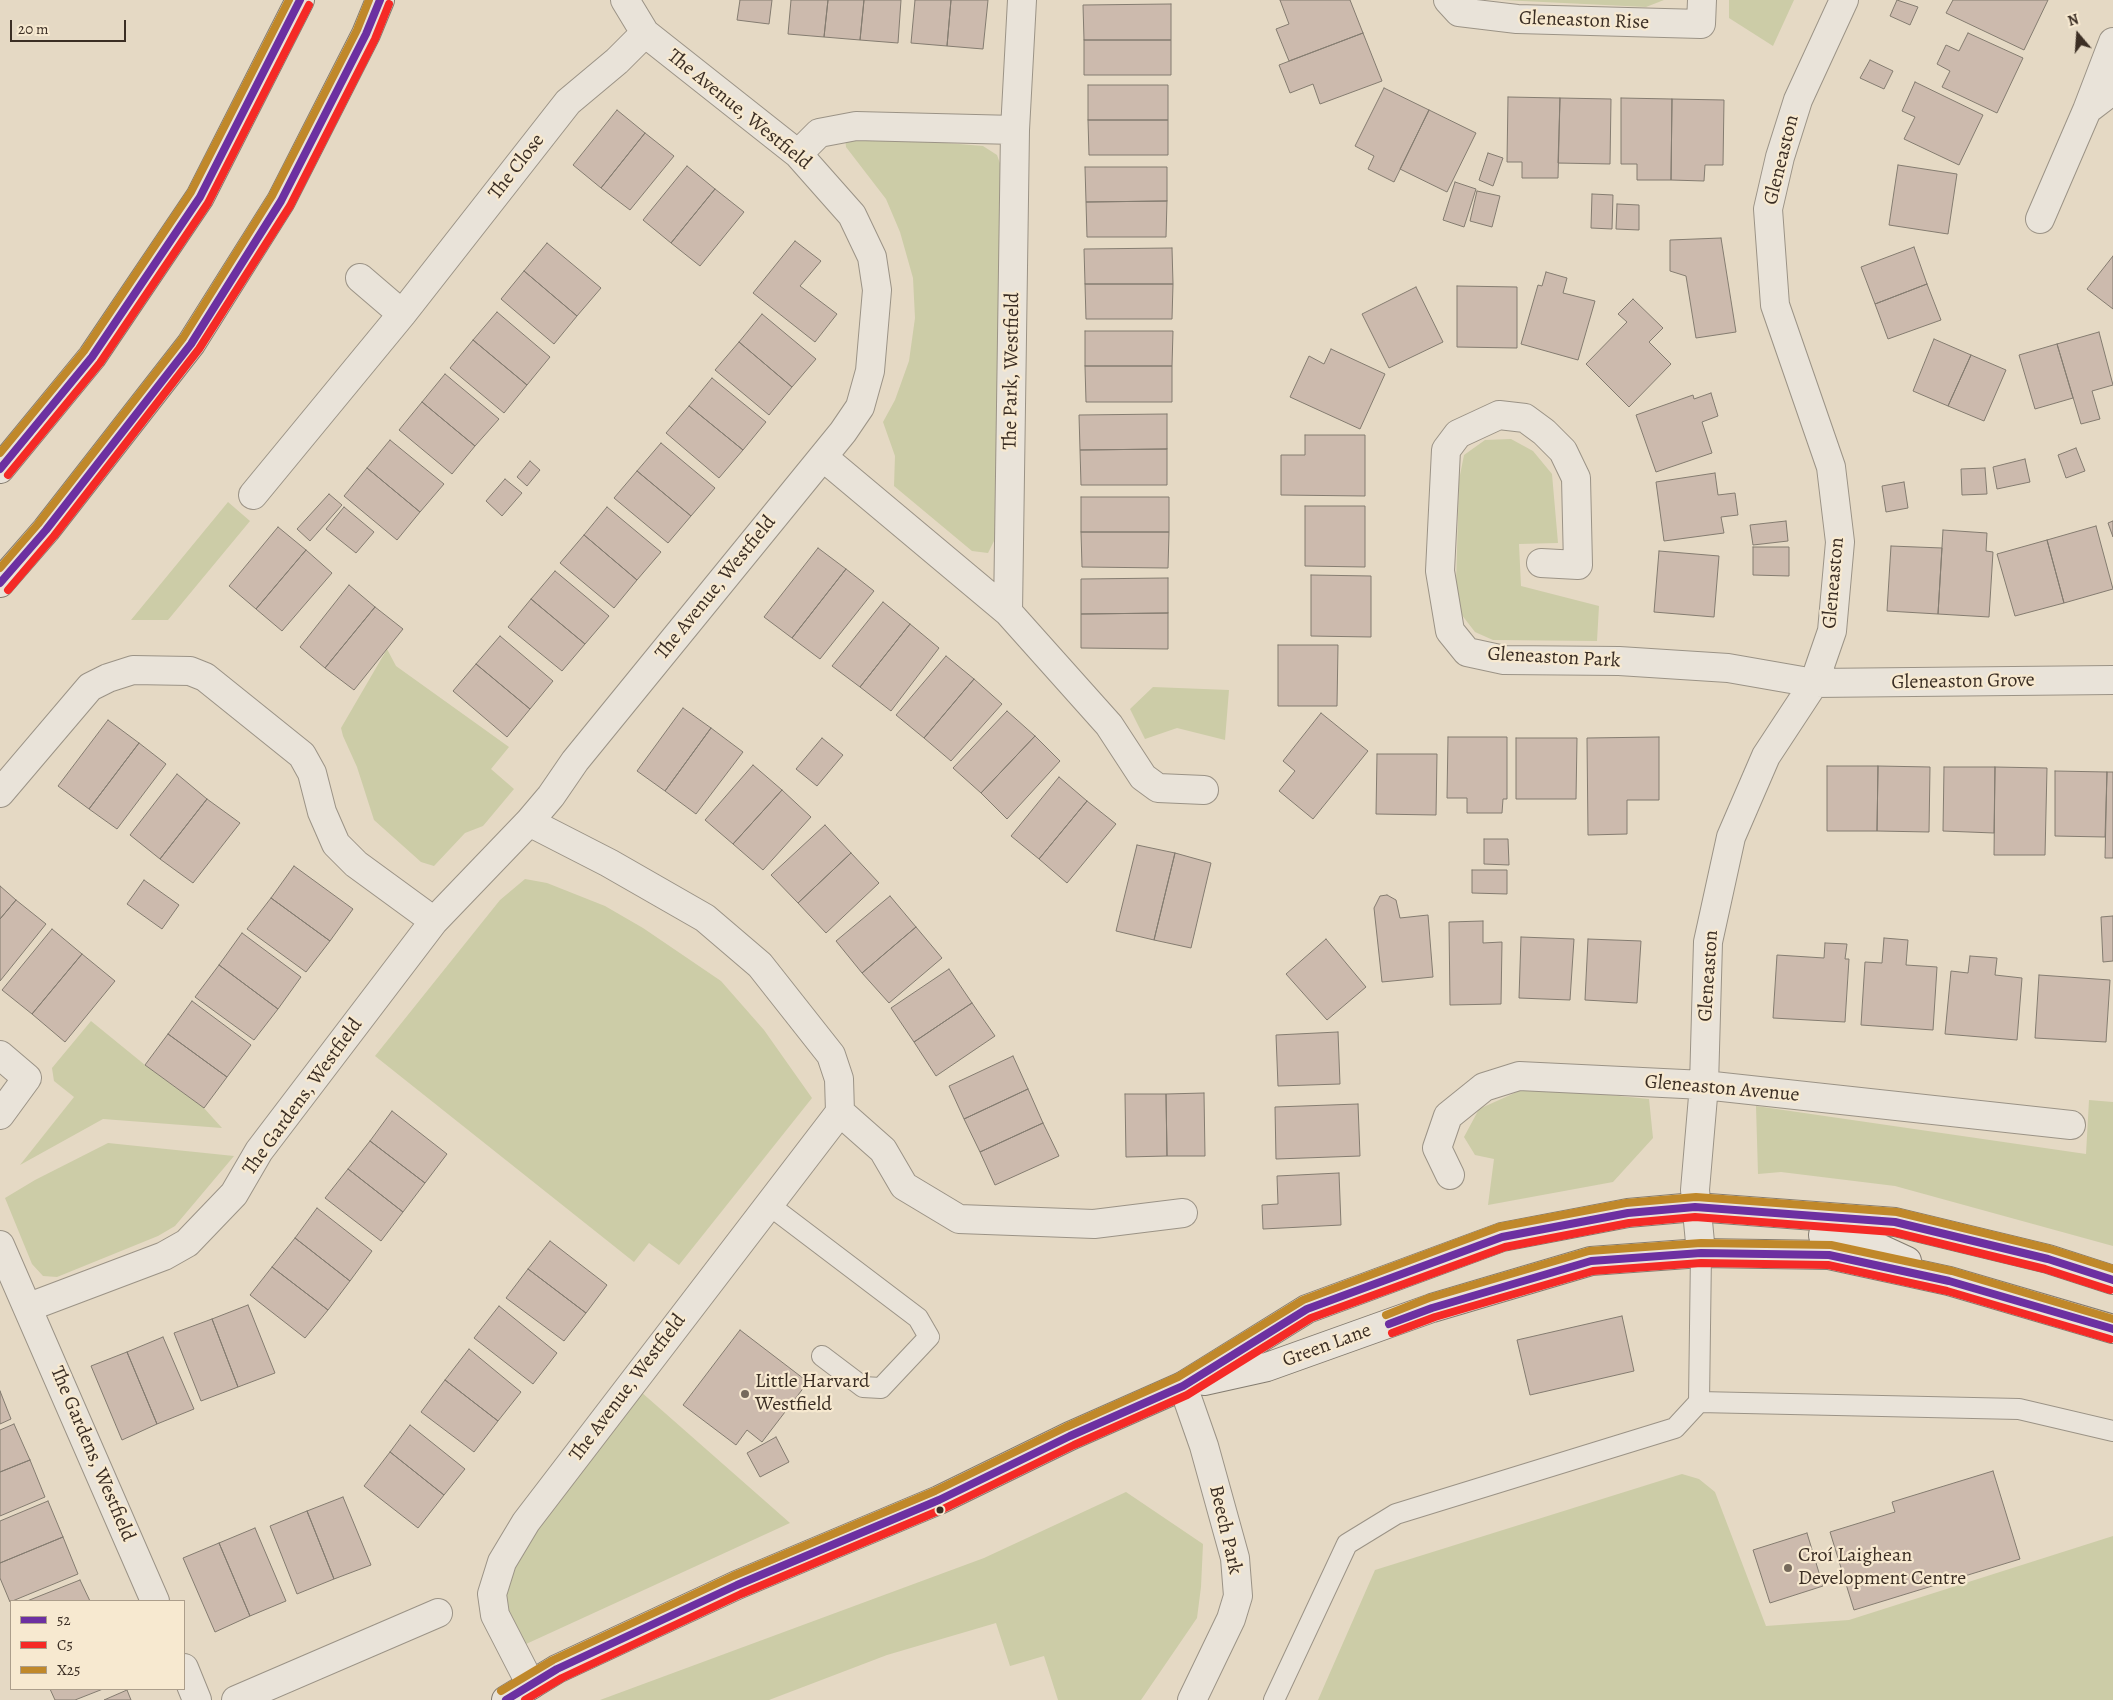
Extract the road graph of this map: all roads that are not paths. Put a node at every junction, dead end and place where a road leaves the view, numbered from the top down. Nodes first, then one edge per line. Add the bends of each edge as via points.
1 (300, 0) edge
2 (380, 0) edge
3 (625, 0) edge
4 (1022, 0) edge
5 (1448, 0) edge
6 (1702, 0) edge
7 (1844, 0) edge
8 (644, 33) junction
9 (2113, 42) edge
10 (2113, 90) edge
11 (2087, 110) junction
12 (1015, 130) junction
13 (798, 154) junction
14 (2040, 219) dead end
15 (360, 278) dead end
16 (402, 314) junction
17 (823, 457) junction
18 (0, 469) edge
19 (253, 495) dead end
20 (1541, 563) dead end
21 (0, 583) edge
22 (1008, 612) junction
23 (2113, 680) edge
24 (1814, 683) junction
25 (1204, 790) dead end
26 (0, 793) edge
27 (529, 822) junction
28 (434, 920) junction
29 (0, 1055) edge
30 (1704, 1086) junction
31 (840, 1112) junction
32 (0, 1115) edge
33 (2071, 1124) dead end
34 (1450, 1175) dead end
35 (770, 1205) junction
36 (1695, 1207) junction
37 (1183, 1213) dead end
38 (0, 1245) edge
39 (1701, 1253) junction
40 (2113, 1280) edge
41 (1948, 1281) junction
42 (29, 1307) junction
43 (2113, 1330) edge
44 (822, 1356) dead end
45 (1183, 1386) junction
46 (1699, 1402) junction
47 (2113, 1431) edge
48 (155, 1600) edge
49 (438, 1613) dead end
50 (185, 1670) edge
51 (531, 1685) junction
52 (197, 1700) edge
53 (236, 1700) edge
54 (506, 1700) edge
55 (1192, 1700) edge
56 (1274, 1700) edge

1 - 18 street via 200,197 92,357
2 - 21 street via 281,201 191,344 46,530
3 - 8 street, The Avenue, Westfield
4 - 12 street, The Park, Westfield
5 - 6 street, Gleneaston Rise via 1459,12 1517,19 1702,24
7 - 24 street, Gleneaston via 1798,100 1768,209 1775,305 1831,467 1840,542 1832,631
8 - 13 street, The Avenue, Westfield
8 - 16 street, The Close via 617,61 568,102
9 - 11 street
10 - 11 street
11 - 14 street
12 - 13 street via 856,126 818,133
12 - 22 street, The Park, Westfield
13 - 17 street, The Avenue, Westfield via 852,214 872,257 877,290 870,371 860,407
15 - 16 street
16 - 19 street, The Close
17 - 22 street
17 - 27 street, The Avenue, Westfield
20 - 24 street, Gleneaston Park via 1578,565 1576,478 1562,451 1525,418 1499,416 1458,434 1446,450 1440,571 1450,631 1467,652 1504,660 1619,661 1728,668
22 - 25 street via 1109,725 1143,778 1158,788
23 - 24 street, Gleneaston Grove
24 - 30 street, Gleneaston via 1766,756 1731,837 1708,942
26 - 28 street via 90,687 133,670 190,672 205,678 302,755 312,773 322,812 336,844 356,864
27 - 28 street, The Gardens, Westfield
27 - 31 street via 609,862 704,918 760,965 831,1055 839,1079
28 - 42 street, The Gardens, Westfield via 260,1151 234,1194 187,1243 164,1256
29 - 32 street via 27,1078
30 - 33 street, Gleneaston Avenue
30 - 34 street, Gleneaston Avenue via 1519,1076 1484,1087 1448,1116 1437,1148
30 - 36 street, Gleneaston
31 - 35 street, The Avenue, Westfield
31 - 37 street via 884,1150 904,1186 959,1219 1094,1224
35 - 44 lane via 918,1318 929,1336 881,1388 863,1387
35 - 51 street, The Avenue, Westfield via 526,1522 502,1562 492,1594 495,1615
36 - 39 street, Gleneaston
36 - 40 street, Green Lane via 1895,1222 2048,1258
36 - 41 street via 1744,1228 1857,1238
36 - 45 street, Green Lane via 1628,1213 1502,1237 1307,1309
38 - 42 street, The Gardens, Westfield
39 - 41 street, Green Lane via 1829,1255
39 - 45 street, Green Lane via 1590,1261 1432,1308 1267,1367
39 - 46 lane
41 - 43 street, Green Lane
42 - 48 street, The Gardens, Westfield
45 - 51 street, Green Lane via 1070,1436 939,1500 737,1584
45 - 55 street, Beech Park via 1204,1446 1235,1558 1238,1596 1231,1619
46 - 47 lane via 2019,1409
46 - 56 lane via 1675,1428 1396,1514 1347,1544
49 - 53 street
50 - 52 street
51 - 54 street, Green Lane

